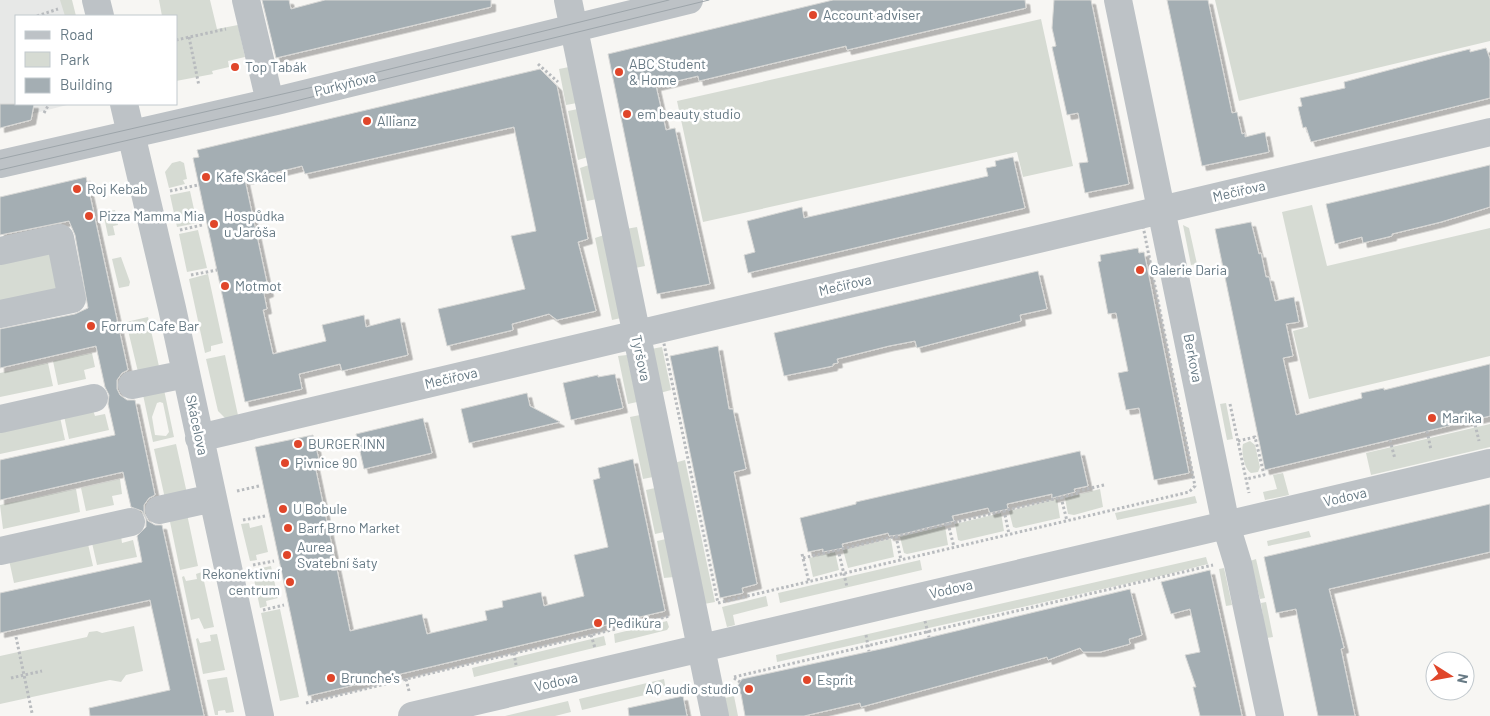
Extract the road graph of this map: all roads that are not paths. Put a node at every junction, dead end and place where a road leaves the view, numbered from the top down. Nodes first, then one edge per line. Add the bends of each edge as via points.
1 (96, 0) edge
2 (568, 0) edge
3 (689, 0) edge
4 (1118, 0) edge
5 (249, 12) edge
6 (100, 15) edge
7 (572, 29) junction
8 (270, 102) junction
9 (124, 105) edge
10 (1490, 132) edge
11 (131, 134) junction
12 (0, 164) edge
13 (1163, 209) junction
14 (0, 252) edge
15 (0, 314) edge
16 (637, 335) junction
17 (186, 374) junction
18 (132, 385) dead end
19 (94, 398) dead end
20 (0, 419) edge
21 (199, 438) junction
22 (1490, 462) edge
23 (224, 495) junction
24 (159, 510) dead end
25 (131, 522) dead end
26 (1226, 525) junction
27 (0, 552) edge
28 (702, 647) junction
29 (410, 704) edge
30 (260, 716) edge
31 (715, 716) edge
32 (1270, 716) edge

1 - 6 street
2 - 7 street, Tyršova
3 - 7 street, Purkyňova
4 - 13 street, Berkova
5 - 8 street
7 - 8 street, Purkyňova
7 - 16 street, Tyršova
8 - 11 street, Purkyňova
9 - 11 street, Skácelova
10 - 13 street, Mečířova
11 - 12 street, Purkyňova
11 - 17 street, Skácelova
13 - 16 street, Mečířova
13 - 26 street, Berkova
14 - 15 street via 60,238 72,299
16 - 21 street, Mečířova
16 - 28 street, Tyršova
17 - 18 street
17 - 21 street, Skácelova
19 - 20 street
21 - 23 street, Skácelova
22 - 26 street, Vodova
23 - 24 street
23 - 30 street, Skácelova
25 - 27 street
26 - 28 street, Vodova
26 - 32 street, Berkova via 1238,564
28 - 29 street, Vodova
28 - 31 street, Tyršova

